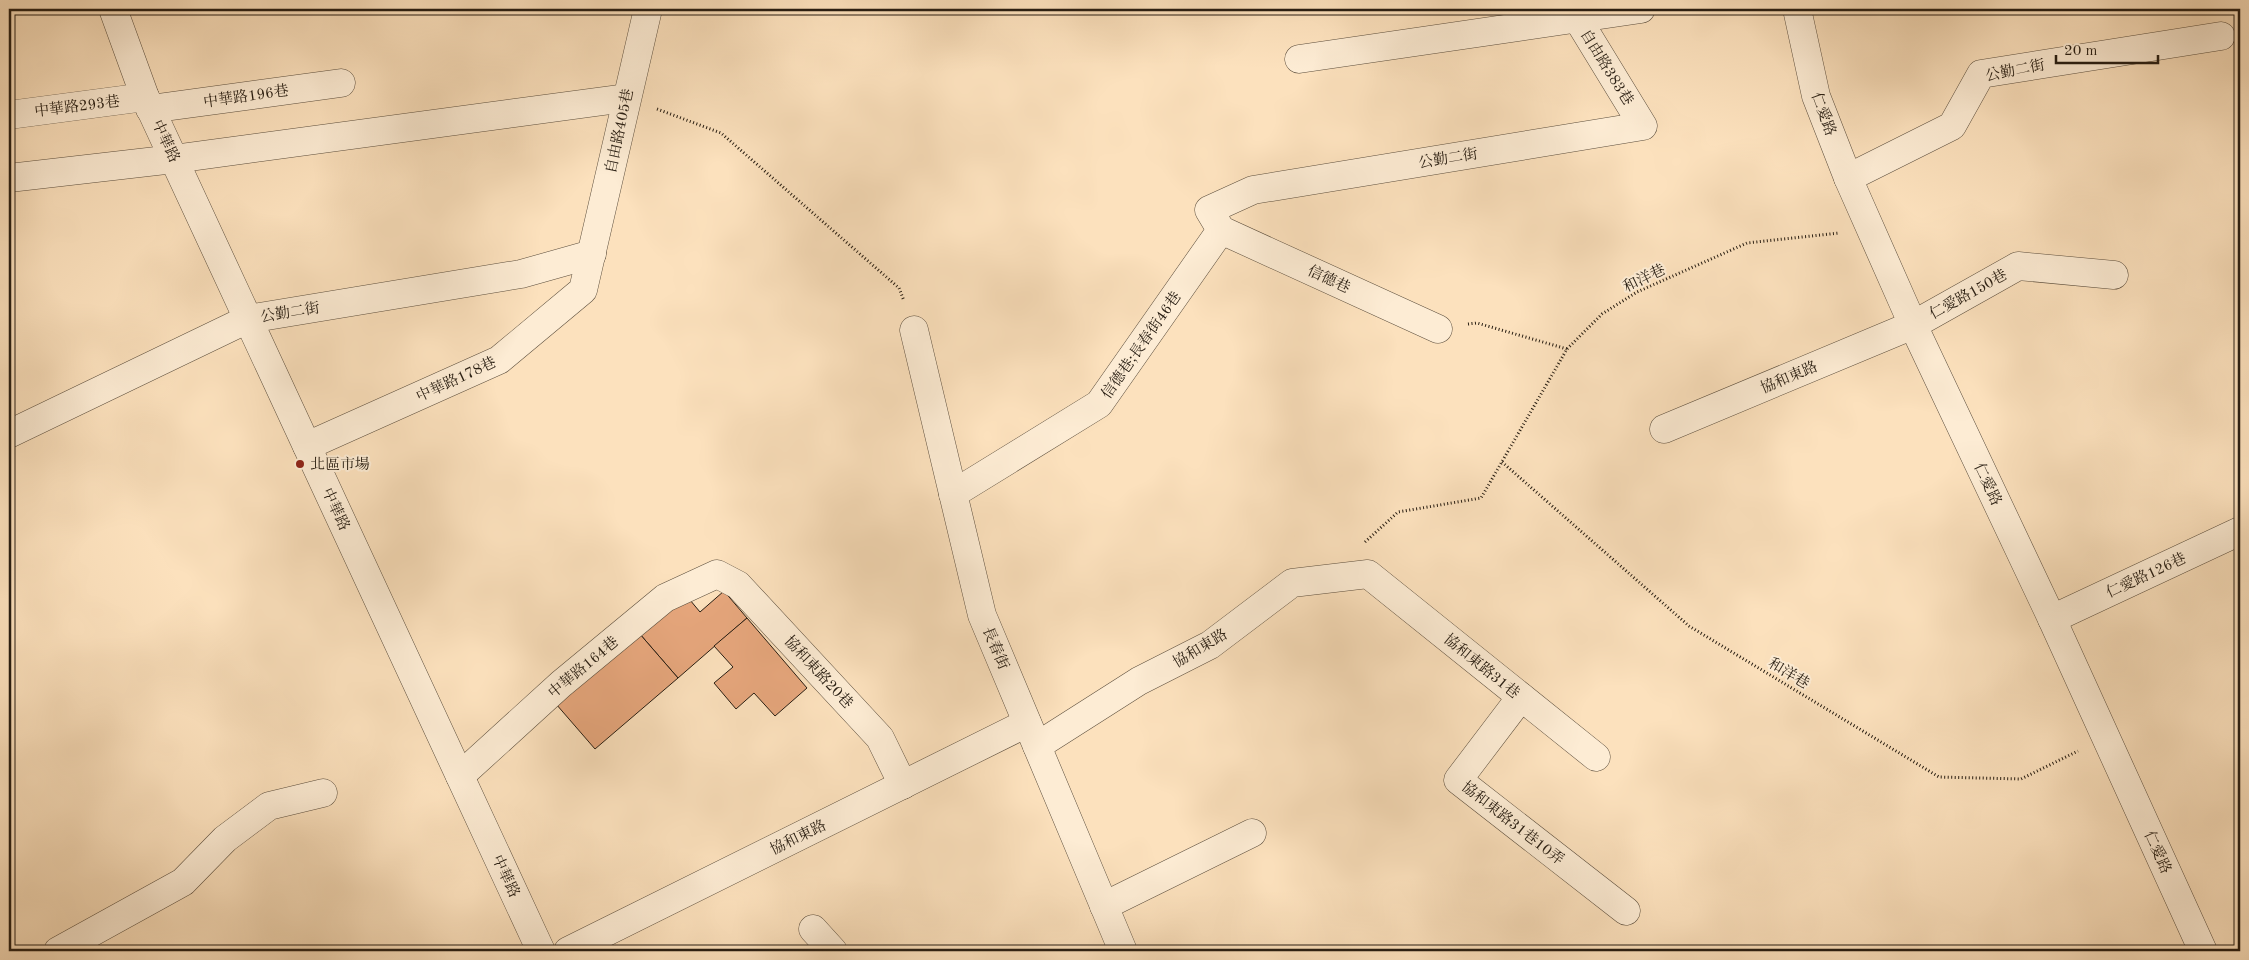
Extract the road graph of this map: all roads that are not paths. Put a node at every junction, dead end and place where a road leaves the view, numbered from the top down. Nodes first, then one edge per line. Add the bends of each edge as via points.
1 (113, 9) edge
2 (648, 9) edge
3 (1641, 9) edge
4 (1797, 9) edge
5 (1573, 14) edge
6 (2221, 36) dead end
7 (1299, 59) dead end
8 (341, 83) dead end
9 (626, 98) junction
10 (148, 103) junction
11 (9, 115) edge
12 (1643, 126) joint
13 (174, 159) junction
14 (9, 178) edge
15 (1848, 178) junction
16 (1221, 230) junction
17 (592, 254) junction
18 (2114, 275) dead end
19 (248, 319) junction
20 (1913, 325) junction
21 (1438, 329) road end
22 (914, 330) road end
23 (1664, 429) dead end
24 (9, 434) edge
25 (307, 446) junction
26 (954, 494) junction
27 (2240, 531) edge
28 (717, 574) joint
29 (1368, 574) joint
30 (2052, 619) junction
31 (1521, 697) junction
32 (1032, 735) junction
33 (1596, 757) dead end
34 (460, 776) junction
35 (903, 785) junction
36 (322, 793) dead end
37 (1252, 833) dead end
38 (1104, 906) junction
39 (1626, 912) dead end
40 (813, 929) dead end
41 (58, 951) edge
42 (541, 951) edge
43 (568, 951) edge
44 (833, 951) edge
45 (1123, 951) edge
46 (2202, 951) edge

1 - 10 street, 中華路
2 - 9 street, 自由路405巷
3 - 5 street
4 - 15 street, 仁愛路 via 1816,96
5 - 7 street
5 - 12 street, 自由路383巷
6 - 15 street, 公勤二街 via 1981,74 1952,126
8 - 10 street, 中華路196巷
9 - 13 street
9 - 17 street, 自由路405巷
10 - 11 street, 中華路293巷
10 - 13 street, 中華路
12 - 16 street, 公勤二街 via 1253,190 1209,210
13 - 14 street
13 - 19 street, 中華路
15 - 20 street, 仁愛路
16 - 21 street, 信德巷
16 - 26 street, 信德巷;長春街46巷 via 1099,404
17 - 19 street, 公勤二街 via 521,274
17 - 25 street, 中華路178巷 via 583,290 499,360
18 - 20 street, 仁愛路150巷 via 2018,266
19 - 24 street, 公勤二街
19 - 25 street, 中華路
20 - 23 street, 協和東路
20 - 30 street, 仁愛路
22 - 26 street, 長春街
25 - 34 street, 中華路
26 - 32 street, 長春街 via 982,615
27 - 30 street, 仁愛路126巷
28 - 34 street, 中華路164巷 via 666,598 560,684
28 - 35 street, 協和東路20巷 via 738,585 880,738
29 - 31 street, 協和東路31巷
29 - 32 street, 協和東路 via 1292,582 1210,645
30 - 46 street, 仁愛路
31 - 33 street, 協和東路31巷
31 - 39 street, 協和東路31巷10弄 via 1458,780
32 - 35 street, 協和東路
32 - 38 street, 長春街
34 - 42 street, 中華路
35 - 43 street, 協和東路
36 - 41 street via 269,806 225,839 183,882
37 - 38 street
38 - 45 street, 長春街
40 - 44 street

